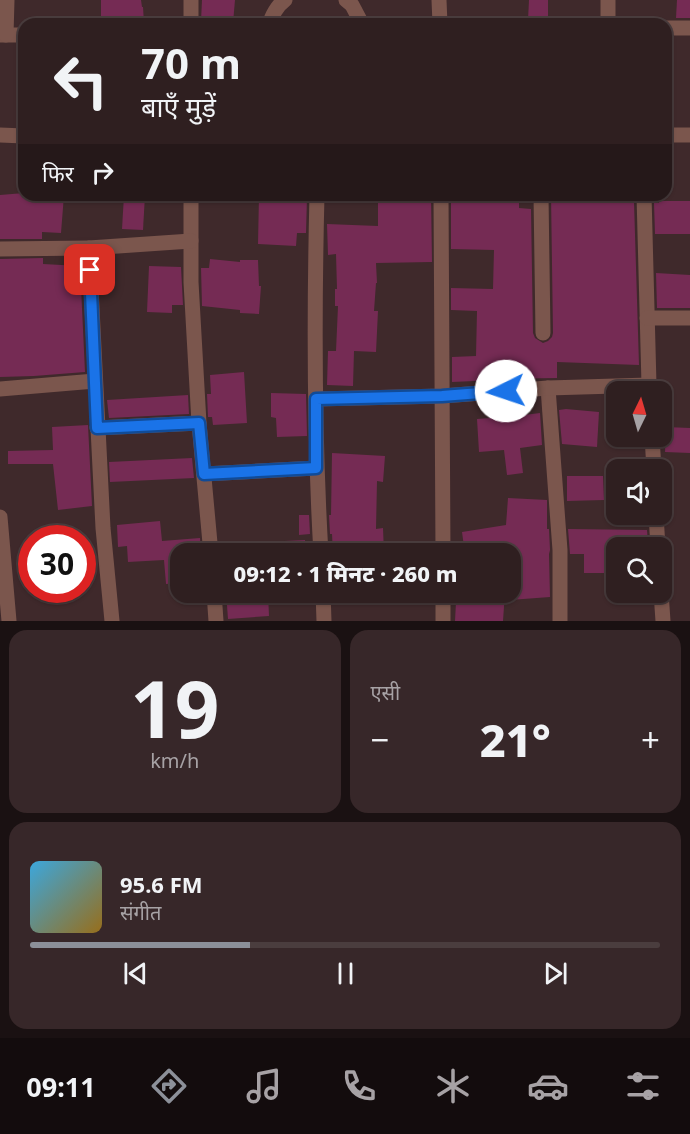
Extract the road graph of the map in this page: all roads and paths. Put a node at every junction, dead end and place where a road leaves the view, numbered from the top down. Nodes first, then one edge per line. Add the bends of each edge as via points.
1 (7, 0) edge
2 (191, 0) edge
3 (285, 0) edge
4 (346, 0) edge
5 (439, 0) edge
6 (608, 0) edge
7 (191, 18) edge
8 (272, 18) edge
9 (359, 18) edge
10 (440, 18) edge
11 (608, 18) edge
12 (672, 28) edge
13 (690, 28) edge
14 (3, 35) edge
15 (0, 135) edge
16 (672, 135) edge
17 (690, 135) edge
18 (18, 136) edge
19 (191, 201) edge
20 (317, 201) edge
21 (441, 201) edge
22 (541, 201) edge
23 (644, 201) edge
24 (191, 242) junction
25 (89, 248) junction
26 (0, 249) edge
27 (647, 318) junction
28 (690, 318) edge
29 (543, 333) dead end
30 (95, 381) junction
31 (649, 381) edge
32 (548, 388) junction
33 (606, 388) edge
34 (0, 389) edge
35 (442, 396) junction
36 (316, 399) junction
37 (199, 423) junction
38 (97, 428) junction
39 (316, 468) junction
40 (204, 474) junction
41 (0, 517) edge
42 (210, 543) edge
43 (320, 543) edge
44 (442, 543) edge
45 (215, 603) edge
46 (323, 603) edge
47 (443, 603) edge
48 (662, 603) edge
49 (9, 621) edge
50 (112, 621) edge
51 (216, 621) edge
52 (324, 621) edge
53 (443, 621) edge
54 (560, 621) edge
55 (663, 621) edge

1 - 14 street
2 - 7 street
3 - 8 street
4 - 9 street
5 - 10 street
6 - 11 street
12 - 13 street
15 - 18 street
16 - 17 street
19 - 24 street
20 - 36 street
21 - 35 street
22 - 29 street
23 - 27 street
24 - 25 street
24 - 37 street
25 - 26 street
25 - 30 street
27 - 28 street
27 - 31 street
30 - 34 street
30 - 38 street
32 - 33 street
32 - 35 street
32 - 54 street via 560,550
35 - 36 street
35 - 44 street
36 - 39 street
37 - 38 street
37 - 40 street
38 - 50 street
39 - 40 street
39 - 43 street
40 - 42 street
41 - 49 street
45 - 51 street
46 - 52 street
47 - 53 street
48 - 55 street

